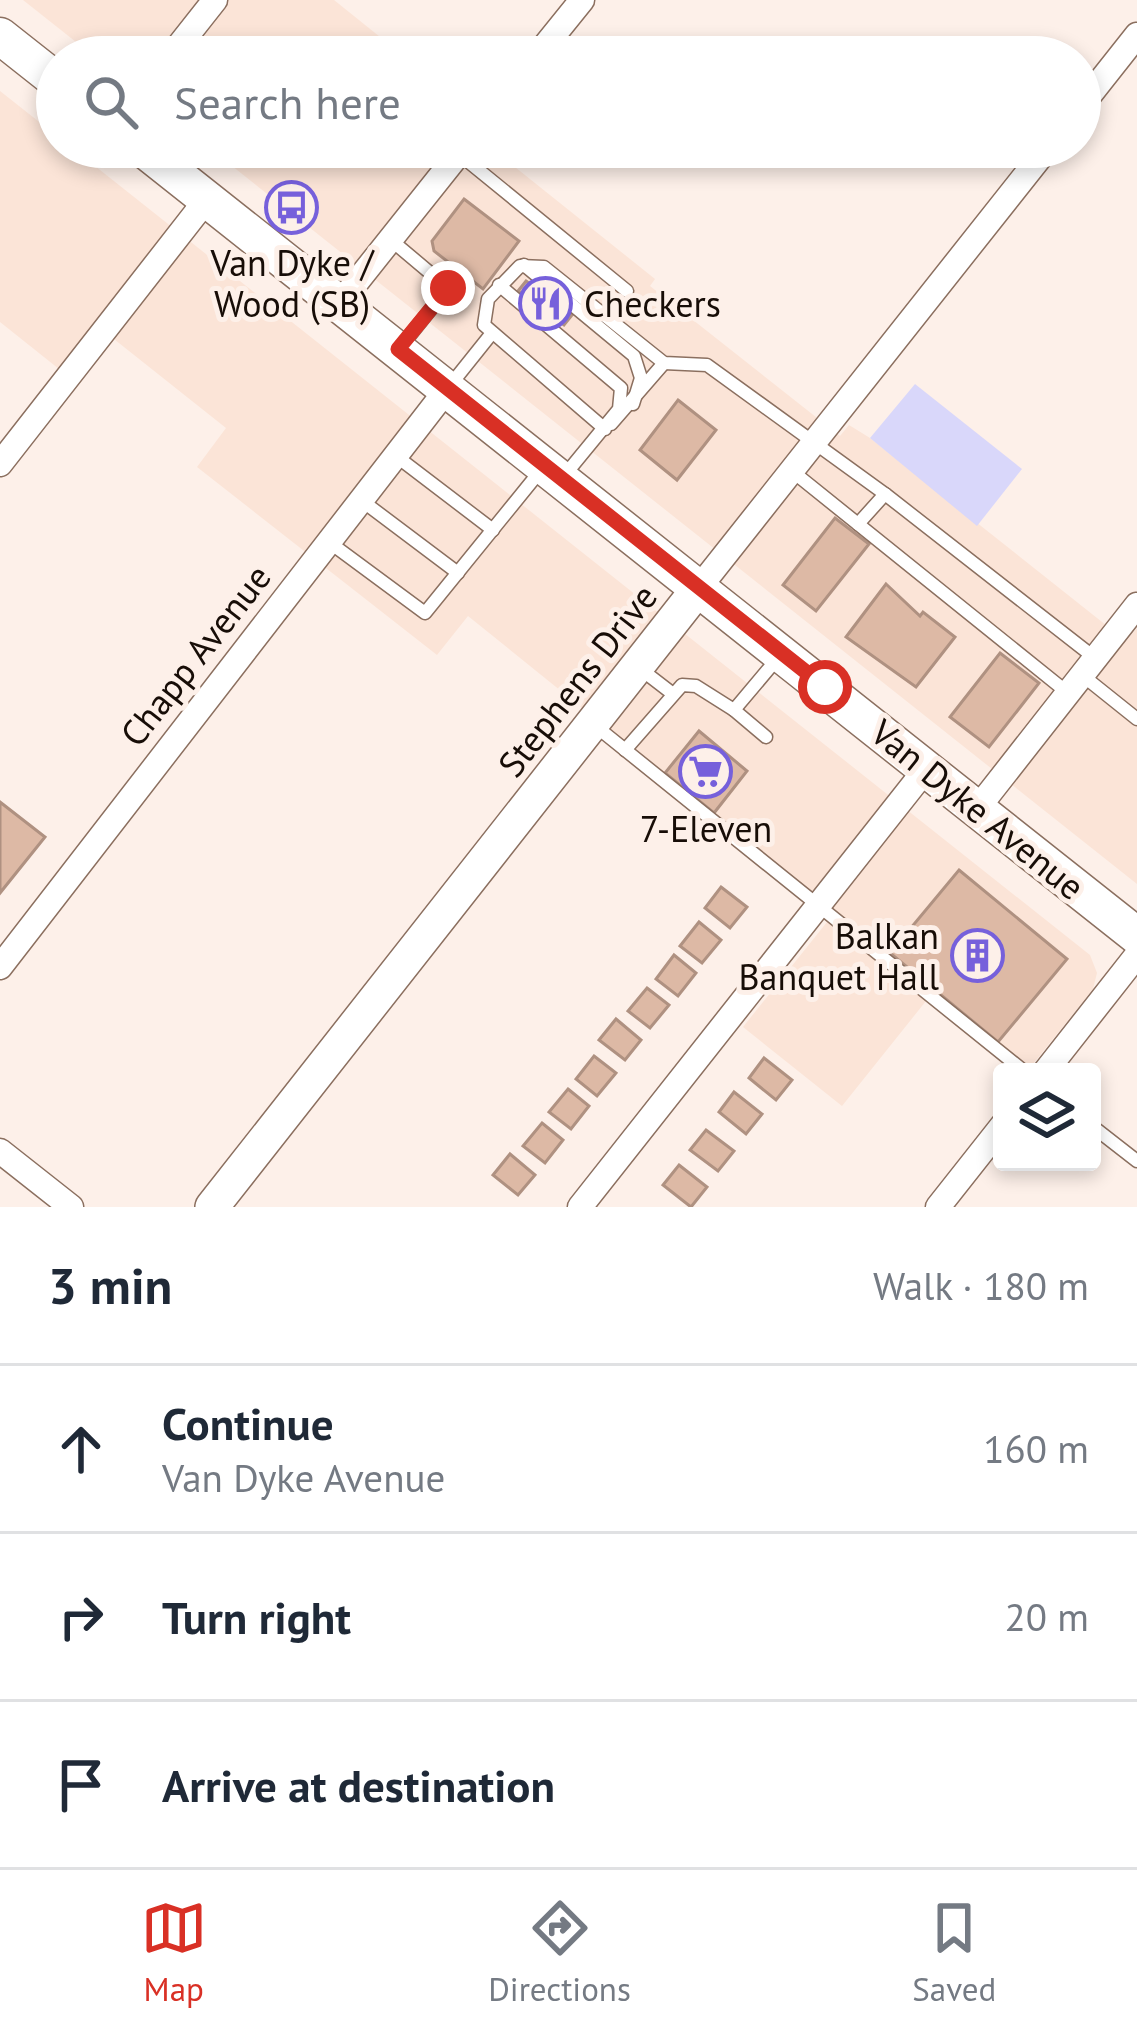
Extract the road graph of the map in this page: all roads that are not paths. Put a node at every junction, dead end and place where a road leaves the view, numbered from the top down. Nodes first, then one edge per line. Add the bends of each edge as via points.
1 (215, 0) edge
2 (582, 0) edge
3 (1137, 35) edge
4 (0, 36) edge
5 (187, 36) edge
6 (553, 36) edge
7 (36, 64) edge
8 (1101, 80) edge
9 (168, 168) edge
10 (447, 168) edge
11 (482, 168) edge
12 (1031, 168) edge
13 (207, 199) junction
14 (390, 240) junction
15 (524, 265) junction
16 (499, 285) junction
17 (626, 291) dead end
18 (339, 304) junction
19 (492, 333) junction
20 (398, 349) junction
21 (664, 362) junction
22 (448, 388) junction
23 (633, 404) junction
24 (605, 429) junction
25 (814, 443) junction
26 (395, 455) junction
27 (0, 464) edge
28 (555, 471) junction
29 (792, 471) junction
30 (885, 494) junction
31 (361, 500) junction
32 (858, 524) junction
33 (493, 530) junction
34 (328, 542) junction
35 (458, 572) junction
36 (698, 589) junction
37 (1137, 605) edge
38 (782, 653) junction
39 (638, 667) junction
40 (1082, 675) junction
41 (673, 694) junction
42 (734, 710) junction
43 (1137, 719) edge
44 (592, 723) junction
45 (766, 736) dead end
46 (625, 750) junction
47 (926, 769) junction
48 (977, 808) junction
49 (818, 907) junction
50 (1137, 936) edge
51 (1137, 956) edge
52 (0, 967) edge
53 (1013, 1063) edge
54 (1052, 1063) edge
55 (1101, 1133) edge
56 (993, 1137) edge
57 (0, 1150) edge
58 (1137, 1161) edge
59 (71, 1207) edge
60 (212, 1207) edge
61 (580, 1207) edge
62 (938, 1207) edge

1 - 5 street
2 - 6 street
3 - 8 street
4 - 7 main road
9 - 13 main road, Van Dyke Avenue
10 - 14 street
11 - 17 lane
12 - 25 street, Stephens Drive
13 - 18 main road, Van Dyke Avenue
13 - 27 street
14 - 18 street
14 - 20 lane via 448,288
15 - 16 lane
15 - 21 lane via 544,267
15 - 23 lane via 634,356 641,378
16 - 19 lane via 482,314
16 - 24 lane via 614,378 622,398
18 - 20 main road, Van Dyke Avenue
19 - 22 lane
19 - 24 lane
20 - 22 main road, Van Dyke Avenue
21 - 23 lane
21 - 25 lane via 707,365
22 - 26 street, Chapp Avenue
22 - 28 main road, Van Dyke Avenue
23 - 24 lane
24 - 28 lane
25 - 29 street, Stephens Drive
25 - 30 lane
26 - 31 street, Chapp Avenue
26 - 33 lane
28 - 33 lane
28 - 36 main road, Van Dyke Avenue
29 - 32 lane
29 - 36 street, Stephens Drive
30 - 32 lane
30 - 40 lane
31 - 34 street, Chapp Avenue
31 - 35 lane
32 - 40 lane
33 - 35 lane
34 - 35 lane via 425,613
34 - 52 street, Chapp Avenue
36 - 38 main road, Van Dyke Avenue
36 - 39 street, Stephens Drive
37 - 40 street
38 - 42 lane
38 - 47 main road, Van Dyke Avenue
39 - 41 lane
39 - 44 street, Stephens Drive
40 - 43 lane
40 - 48 street
41 - 42 lane via 696,686
41 - 46 lane
42 - 45 lane
44 - 46 lane
44 - 60 street, Stephens Drive
46 - 49 lane
47 - 48 main road, Van Dyke Avenue
47 - 49 street
48 - 50 main road, Van Dyke Avenue
49 - 53 lane
49 - 61 street
51 - 54 street
55 - 58 lane
56 - 62 street
57 - 59 street

